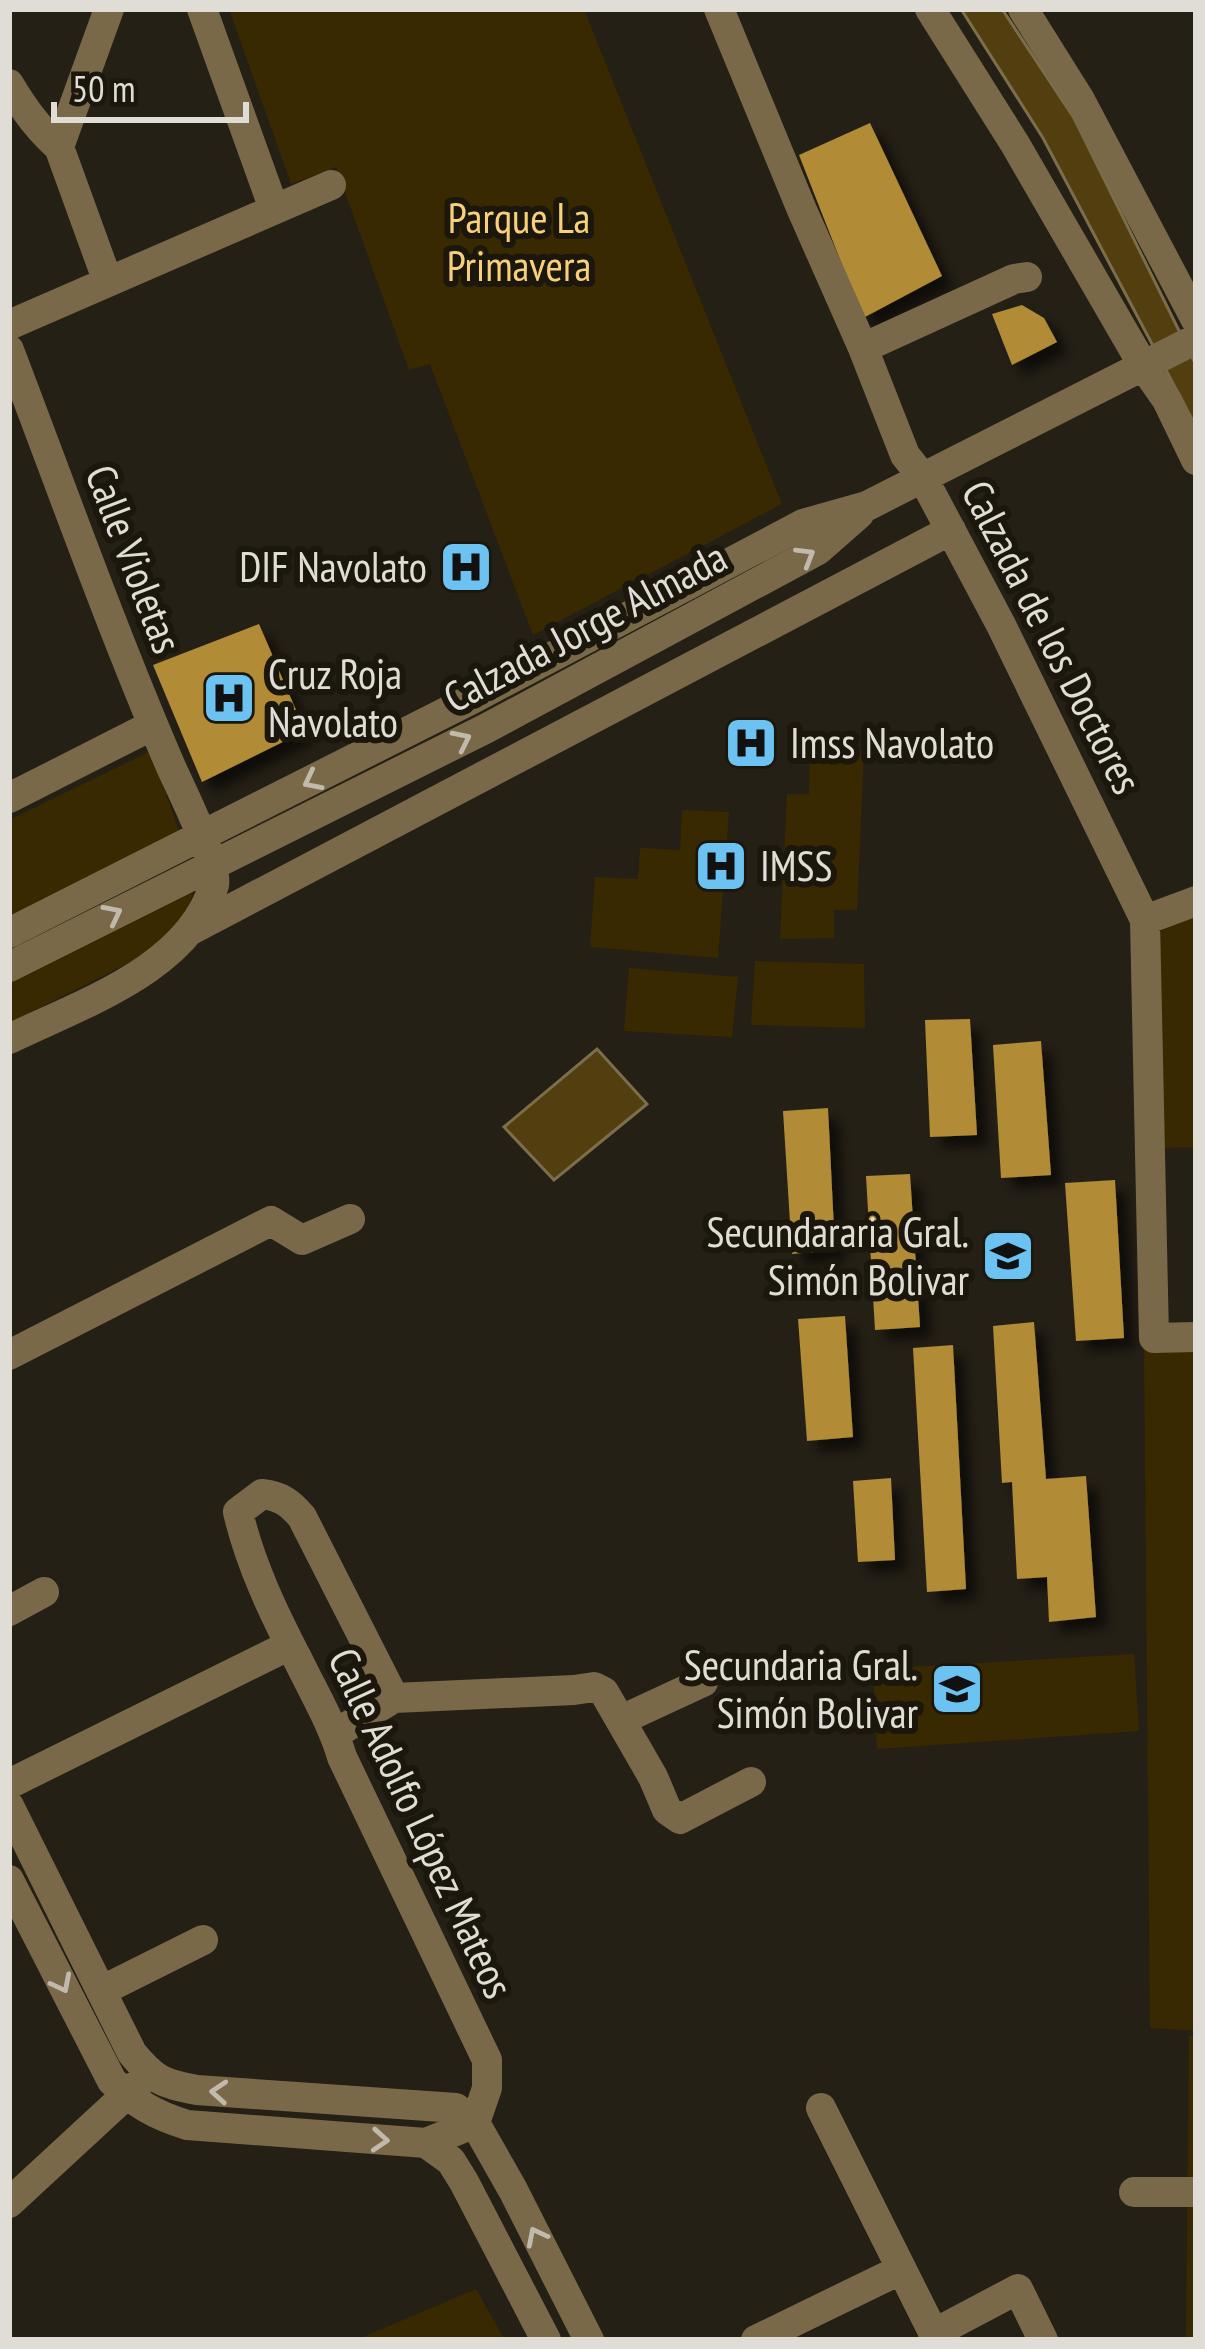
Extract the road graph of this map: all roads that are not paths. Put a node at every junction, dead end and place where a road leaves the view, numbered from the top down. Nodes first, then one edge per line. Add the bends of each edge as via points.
1 (109, 9) edge
2 (202, 9) edge
3 (719, 9) edge
4 (930, 9) edge
5 (1023, 9) edge
6 (9, 84) edge
7 (59, 147) junction
8 (331, 185) dead end
9 (274, 209) junction
10 (1027, 277) dead end
11 (108, 282) junction
12 (1196, 320) edge
13 (9, 326) edge
14 (1196, 339) edge
15 (863, 348) junction
16 (9, 350) edge
17 (1150, 364) junction
18 (1196, 460) edge
19 (923, 478) junction
20 (951, 530) junction
21 (153, 725) junction
22 (9, 798) edge
23 (207, 851) junction
24 (1196, 902) edge
25 (1145, 920) junction
26 (191, 930) junction
27 (9, 933) edge
28 (9, 968) edge
29 (9, 1039) edge
30 (350, 1219) dead end
31 (1196, 1336) edge
32 (9, 1355) edge
33 (44, 1592) dead end
34 (9, 1611) edge
35 (290, 1645) junction
36 (703, 1682) dead end
37 (394, 1698) junction
38 (621, 1720) junction
39 (335, 1734) junction
40 (751, 1782) dead end
41 (9, 1784) edge
42 (9, 1806) edge
43 (10, 1888) edge
44 (203, 1940) dead end
45 (101, 1991) junction
46 (138, 2084) junction
47 (821, 2108) dead end
48 (475, 2123) junction
49 (426, 2143) junction
50 (1134, 2192) dead end
51 (1196, 2192) edge
52 (9, 2203) edge
53 (900, 2270) junction
54 (935, 2337) edge
55 (546, 2340) edge
56 (589, 2340) edge
57 (756, 2340) edge
58 (1043, 2340) edge

1 - 7 street
2 - 9 street
3 - 15 street, Calzada de los Doctores
4 - 17 street
5 - 12 street
6 - 7 street
7 - 11 street
8 - 9 street
9 - 11 street
10 - 15 street
11 - 13 street
14 - 17 street, Calzada Jorge Almada
15 - 19 street, Calzada de los Doctores via 905,455
16 - 21 street, Calle Violetas
17 - 18 street
17 - 19 street, Calzada Jorge Almada
19 - 20 street, Calzada de los Doctores
19 - 23 street, Calzada Jorge Almada via 868,506 818,550 487,728
20 - 25 street, Calzada de los Doctores
20 - 26 street
21 - 22 street
21 - 23 street, Calle Violetas
23 - 26 street via 216,878
23 - 27 street, Calzada Jorge Almada
28 -> 23 street, Calzada Jorge Almada
24 - 25 street
25 - 31 street, Calzada de los Doctores via 1154,1338
26 - 29 street via 147,969
30 - 32 street via 302,1240 271,1221
33 - 34 street
35 - 37 street, Calle Adolfo López Mateos via 238,1512 262,1494 276,1495 302,1517
35 - 39 street, Calle Adolfo López Mateos
35 - 41 street
36 - 38 street
37 - 38 street via 594,1687
37 - 39 street
38 - 40 street via 680,1819
39 - 48 street, Calle Adolfo López Mateos via 487,2060
42 - 45 street
43 -> 46 street via 112,2081
44 - 45 street
45 - 46 street
48 -> 46 street via 456,2108
46 -> 49 street via 157,2116 187,2125
46 - 52 street
47 - 53 street
48 - 49 street
56 -> 48 street
49 - 55 street via 458,2171
50 - 51 street
53 - 54 street
53 - 57 street
54 - 58 street via 1018,2288

